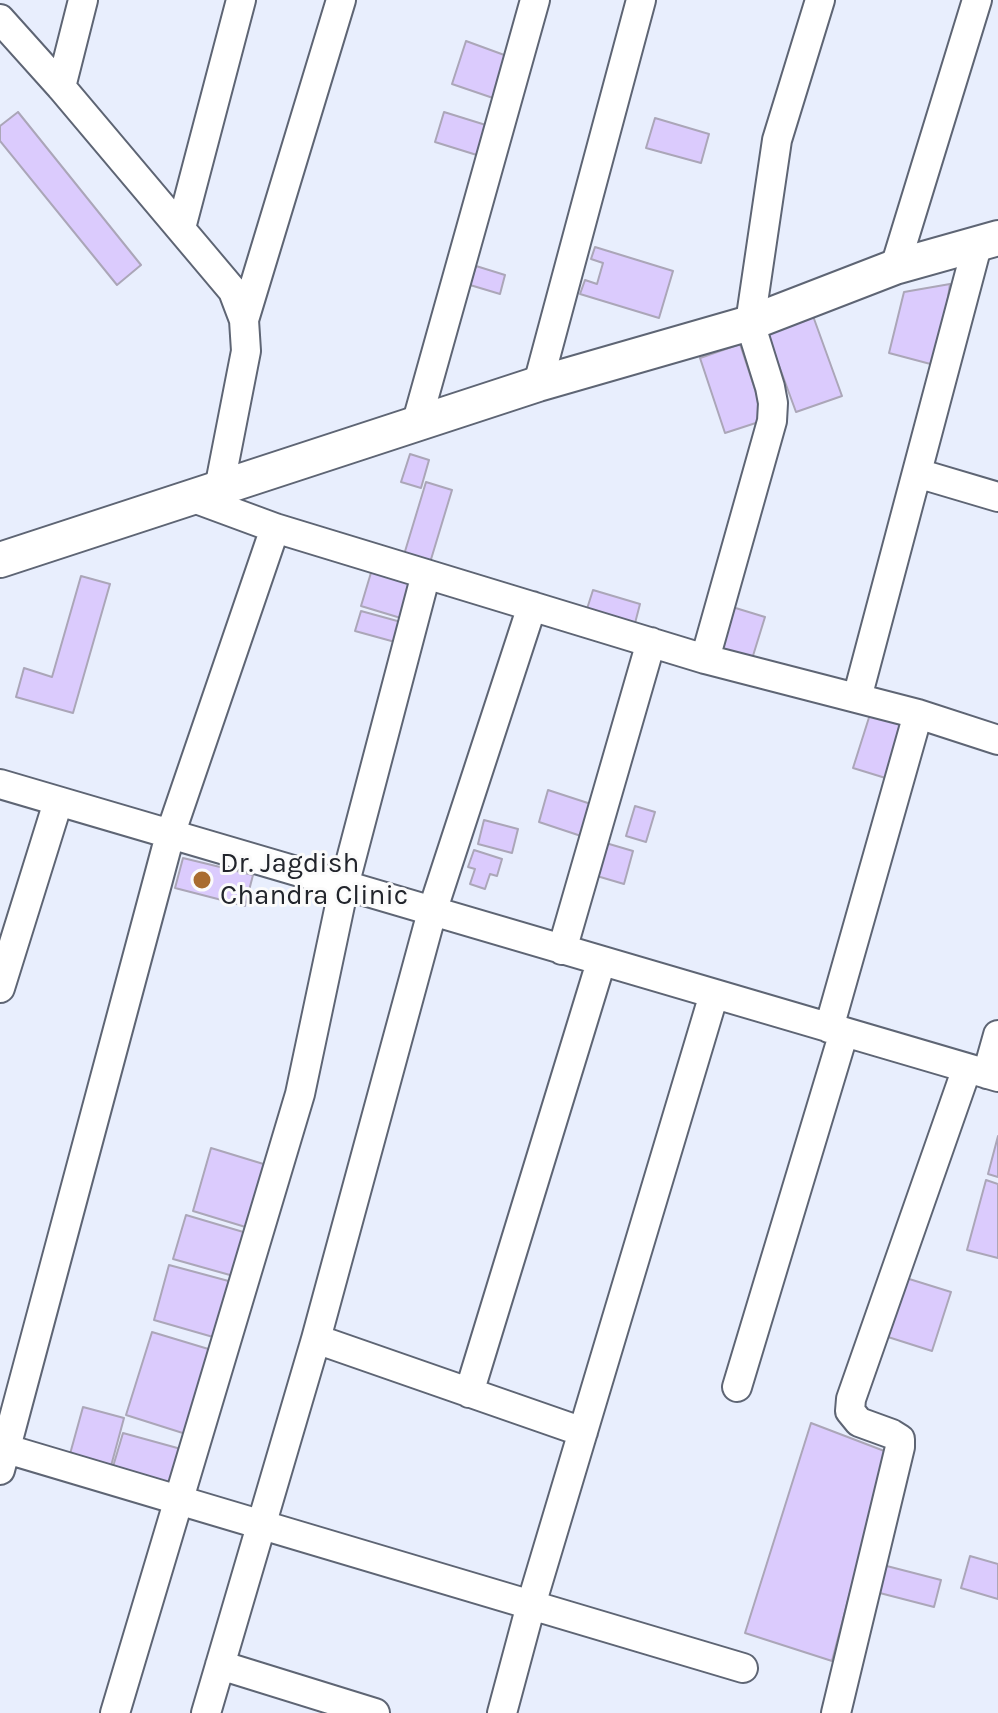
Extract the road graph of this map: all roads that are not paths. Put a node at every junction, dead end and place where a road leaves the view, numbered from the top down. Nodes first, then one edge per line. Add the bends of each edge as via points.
1 (83, 0) edge
2 (241, 0) edge
3 (341, 0) edge
4 (535, 0) edge
5 (641, 0) edge
6 (820, 0) edge
7 (977, 0) edge
8 (0, 19) edge
9 (61, 87) junction
10 (181, 228) junction
11 (987, 242) edge
12 (895, 267) junction
13 (244, 320) junction
14 (750, 323) junction
15 (538, 384) junction
16 (416, 425) junction
17 (917, 473) junction
18 (205, 493) junction
19 (998, 497) edge
20 (275, 528) junction
21 (0, 560) edge
22 (426, 574) junction
23 (532, 606) junction
24 (651, 642) junction
25 (705, 659) junction
26 (857, 698) junction
27 (918, 714) junction
28 (998, 740) edge
29 (0, 784) edge
30 (58, 802) junction
31 (170, 835) junction
32 (344, 886) junction
33 (13, 904) edge
34 (432, 912) junction
35 (562, 950) junction
36 (601, 962) junction
37 (0, 988) edge
38 (714, 994) junction
39 (836, 1030) junction
40 (998, 1035) edge
41 (984, 1073) edge
42 (316, 1339) junction
43 (737, 1387) dead end
44 (469, 1393) junction
45 (583, 1432) junction
46 (2, 1456) edge
47 (179, 1499) junction
48 (261, 1525) junction
49 (531, 1605) junction
50 (220, 1665) junction
51 (743, 1668) dead end
52 (115, 1713) edge
53 (206, 1713) edge
54 (375, 1713) edge
55 (502, 1713) edge
56 (836, 1713) edge

1 - 9 street
2 - 10 street
3 - 13 street
4 - 16 street
5 - 15 street
6 - 14 street via 777,140
7 - 12 street
8 - 9 street
9 - 10 street
10 - 13 street via 233,291
11 - 12 street
11 - 17 street
12 - 14 street
13 - 18 street via 246,351
14 - 15 street
14 - 25 street via 770,387 772,421
15 - 16 street
16 - 18 street
17 - 19 street
17 - 26 street
18 - 20 street
18 - 21 street
20 - 22 street
20 - 31 street
22 - 23 street
22 - 32 street
23 - 24 street
23 - 34 street
24 - 25 street
24 - 35 street
25 - 26 street
26 - 27 street
27 - 28 street
27 - 39 street
29 - 30 street
30 - 31 street
30 - 33 street
31 - 32 street
31 - 46 street
32 - 34 street
32 - 47 street via 300,1094
33 - 37 street
34 - 35 street
34 - 42 street
35 - 36 street
36 - 38 street
36 - 44 street
38 - 39 street
38 - 45 street
39 - 41 street
39 - 43 street
40 - 41 street
41 - 56 street via 851,1399 850,1411 859,1422 892,1434 900,1439 900,1447
42 - 44 street
42 - 48 street
44 - 45 street
45 - 49 street
46 - 47 street
47 - 48 street
47 - 52 street
48 - 49 street
48 - 50 street
49 - 51 street
49 - 55 street
50 - 53 street
50 - 54 street

